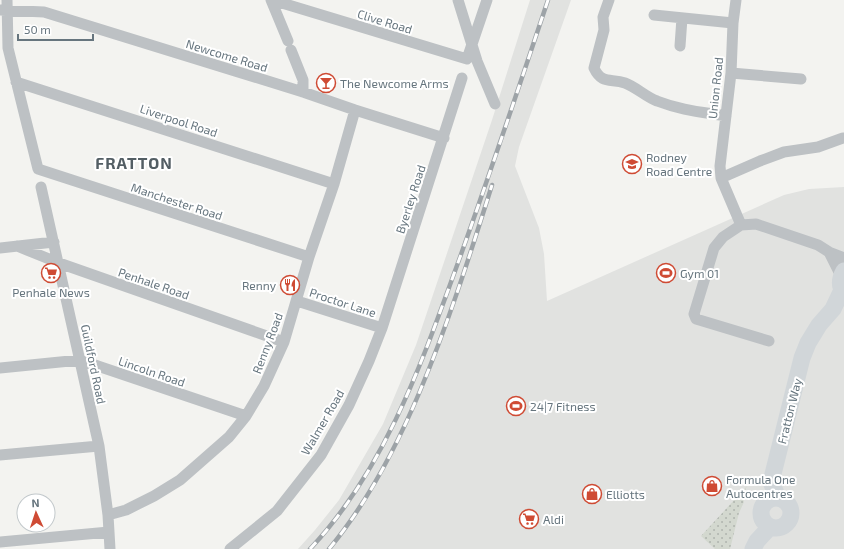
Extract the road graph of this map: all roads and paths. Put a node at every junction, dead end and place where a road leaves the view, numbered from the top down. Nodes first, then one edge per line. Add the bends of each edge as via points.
1 (272, 0) edge
2 (458, 0) edge
3 (487, 0) edge
4 (609, 0) edge
5 (736, 0) edge
6 (4, 7) edge
7 (654, 15) dead end
8 (682, 18) junction
9 (733, 23) junction
10 (472, 45) junction
11 (680, 46) dead end
12 (731, 73) junction
13 (462, 78) dead end
14 (801, 79) dead end
15 (16, 82) junction
16 (303, 92) junction
17 (495, 104) dead end
18 (355, 110) junction
19 (726, 116) junction
20 (444, 138) junction
21 (843, 138) dead end
22 (721, 178) junction
23 (334, 184) junction
24 (41, 187) dead end
25 (741, 225) junction
26 (54, 242) junction
27 (17, 246) junction
28 (0, 248) edge
29 (829, 252) junction
30 (309, 257) junction
31 (844, 258) edge
32 (59, 263) junction
33 (843, 282) edge
34 (297, 301) junction
35 (844, 310) edge
36 (819, 325) junction
37 (382, 328) junction
38 (284, 342) junction
39 (770, 342) dead end
40 (80, 360) junction
41 (0, 368) edge
42 (246, 416) junction
43 (99, 446) junction
44 (0, 455) edge
45 (778, 498) junction
46 (108, 515) junction
47 (770, 527) junction
48 (109, 532) junction
49 (0, 542) edge
50 (110, 549) edge
51 (230, 549) edge
52 (753, 549) edge

1 - 10 street, Clive Road via 467,59
1 - 16 street via 303,80
2 - 10 street
3 - 10 street
4 - 19 street via 603,17 604,30 594,68 600,77 625,83 655,100 680,109
5 - 9 street, Union Road
6 - 15 street via 8,48
6 - 16 street, Newcome Road via 44,12
7 - 8 street
8 - 9 street
8 - 11 street
9 - 12 street, Union Road
10 - 17 street
12 - 14 street
12 - 19 street, Union Road
13 - 20 street, Byerley Road
15 - 23 street, Liverpool Road
15 - 30 street, Manchester Road via 38,169
16 - 18 street, Newcome Road
18 - 20 street, Newcome Road
18 - 23 street, Renny Road
19 - 22 street, Union Road
20 - 37 street, Byerley Road
21 - 22 street via 818,147 784,152
22 - 25 street, Union Road
23 - 30 street, Renny Road
24 - 26 street, Guildford Road
25 - 29 street via 756,224 818,245
25 - 39 street via 723,237 714,248 694,314 696,319
26 - 27 street, Penhale Road
26 - 32 street, Guildford Road
27 - 28 street, Penhale Road
27 - 32 street, Penhale Road
29 - 31 street
29 - 33 street
30 - 34 street, Renny Road
32 - 38 street, Penhale Road
32 - 40 street, Guildford Road
33 - 36 main road, Fratton Way via 833,309
34 - 37 street, Proctor Lane
34 - 38 street, Renny Road
35 - 36 main road, Fratton Way
36 - 45 main road, Fratton Way via 802,358 772,475 771,482
37 - 51 street, Walmer Road via 349,405 321,455 277,511
38 - 42 street, Renny Road via 264,386
40 - 41 street, Lincoln Road
40 - 42 street, Lincoln Road
40 - 43 street, Guildford Road
42 - 46 street, Renny Road via 229,437 180,480 126,510
43 - 44 street
43 - 46 street, Guildford Road
45 - 47 main road via 769,500 762,507 763,521
45 - 47 main road, Fratton Way via 790,506 791,518 785,526
46 - 48 street, Guildford Road
47 - 52 main road
48 - 49 street
48 - 50 street, Guildford Road

